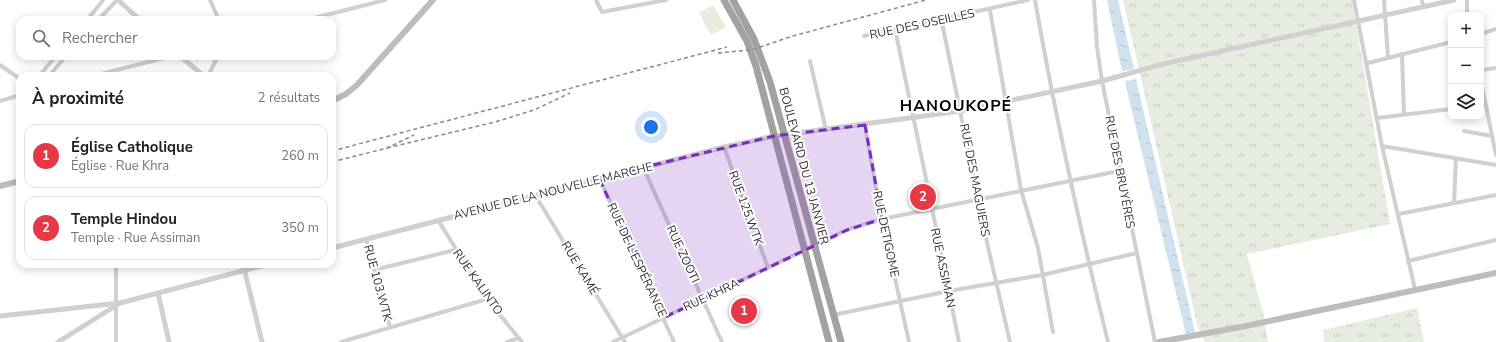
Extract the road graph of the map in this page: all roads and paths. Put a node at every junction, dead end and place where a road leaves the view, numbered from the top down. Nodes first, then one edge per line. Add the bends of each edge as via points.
1 (103, 0) edge
2 (118, 0) edge
3 (210, 0) edge
4 (385, 0) edge
5 (433, 0) edge
6 (596, 0) edge
7 (666, 0) edge
8 (724, 0) edge
9 (732, 0) edge
10 (1028, 0) edge
11 (1035, 0) edge
12 (1094, 0) edge
13 (1354, 0) edge
14 (1384, 0) edge
15 (1422, 0) edge
16 (1454, 0) edge
17 (1467, 0) edge
18 (656, 1) edge
19 (98, 7) junction
20 (1423, 7) junction
21 (990, 10) junction
22 (105, 12) junction
23 (1467, 12) edge
24 (1384, 15) junction
25 (90, 16) edge
26 (102, 16) edge
27 (136, 16) edge
28 (218, 16) edge
29 (323, 16) edge
30 (941, 18) junction
31 (1358, 21) junction
32 (895, 29) junction
33 (1496, 29) edge
34 (1484, 33) edge
35 (864, 36) dead end
36 (1448, 43) edge
37 (1402, 54) junction
38 (1388, 58) junction
39 (52, 60) edge
40 (63, 60) edge
41 (156, 60) edge
42 (185, 60) edge
43 (216, 60) edge
44 (810, 61) dead end
45 (1368, 63) junction
46 (0, 65) edge
47 (1496, 68) edge
48 (1484, 70) edge
49 (42, 72) edge
50 (52, 72) edge
51 (109, 72) edge
52 (199, 72) edge
53 (210, 72) edge
54 (16, 76) edge
55 (1102, 82) junction
56 (1482, 84) edge
57 (1051, 92) junction
58 (16, 96) edge
59 (336, 100) edge
60 (1007, 100) junction
61 (0, 101) edge
62 (1486, 106) joint
63 (1448, 109) edge
64 (961, 111) junction
65 (1404, 114) junction
66 (914, 118) junction
67 (1377, 118) junction
68 (865, 125) junction
69 (826, 130) junction
70 (1464, 131) dead end
71 (784, 135) junction
72 (774, 136) junction
73 (1492, 136) junction
74 (1382, 146) junction
75 (724, 147) junction
76 (1496, 155) edge
77 (1456, 158) junction
78 (1496, 165) edge
79 (644, 167) junction
80 (1120, 171) junction
81 (599, 178) junction
82 (1070, 181) junction
83 (16, 182) edge
84 (0, 186) edge
85 (1021, 190) junction
86 (535, 195) junction
87 (1496, 195) edge
88 (978, 198) junction
89 (1454, 203) junction
90 (931, 209) junction
91 (1399, 214) junction
92 (882, 219) junction
93 (438, 220) junction
94 (366, 239) junction
95 (1496, 240) edge
96 (336, 247) edge
97 (809, 249) junction
98 (455, 250) junction
99 (1137, 252) junction
100 (1408, 261) junction
101 (1089, 264) junction
102 (116, 268) edge
103 (252, 268) edge
104 (768, 268) junction
105 (244, 270) junction
106 (374, 270) junction
107 (1496, 273) edge
108 (1042, 275) junction
109 (996, 284) junction
110 (1415, 289) junction
111 (948, 291) junction
112 (158, 294) junction
113 (487, 300) junction
114 (703, 300) junction
115 (900, 301) junction
116 (117, 304) junction
117 (91, 305) junction
118 (833, 315) junction
119 (0, 316) edge
120 (98, 318) junction
121 (663, 318) junction
122 (390, 327) junction
123 (1054, 332) dead end
124 (622, 337) junction
125 (520, 340) edge
126 (58, 342) edge
127 (116, 342) edge
128 (169, 342) edge
129 (262, 342) edge
130 (341, 342) edge
131 (507, 342) edge
132 (613, 342) edge
133 (625, 342) edge
134 (674, 342) edge
135 (722, 342) edge
136 (829, 342) edge
137 (841, 342) edge
138 (909, 342) edge
139 (959, 342) edge
140 (1010, 342) edge
141 (1108, 342) edge
142 (1155, 342) edge
143 (1159, 342) edge
144 (1168, 342) edge

1 - 19 street
2 - 22 street
2 - 27 street
3 - 28 street
4 - 29 street
5 - 59 main road via 358,85
6 - 18 street via 602,12
7 - 18 street
8 - 72 highway, BOULEVARD DU 13 JANVIER via 751,50
9 - 71 highway, BOULEVARD DU 13 JANVIER via 746,23 764,64
10 - 21 street, RUE DES OSEILLES
11 - 57 street
12 - 55 street, RUE DES BRUYÈRES
13 - 31 street
14 - 24 street
15 - 20 street
16 - 20 street, AVENUE DE LA NOUVELLE MARCHE
17 - 23 street
19 - 22 street
19 - 25 street
20 - 24 street, AVENUE DE LA NOUVELLE MARCHE
21 - 30 street, RUE DES OSEILLES
21 - 60 street
22 - 26 street
24 - 31 street, AVENUE DE LA NOUVELLE MARCHE
24 - 38 street
30 - 32 street, RUE DES OSEILLES
30 - 64 street, RUE DES MAGUIERS
31 - 45 street
31 - 55 street, AVENUE DE LA NOUVELLE MARCHE via 1136,71
32 - 35 street, RUE DES OSEILLES
32 - 66 street, RUE ASSIMAN
33 - 34 street
36 - 37 street
37 - 38 street
37 - 65 street
38 - 45 street
39 - 49 street
40 - 50 street
41 - 51 street
42 - 52 street
43 - 53 street
44 - 69 street
45 - 67 street
46 - 54 street
47 - 48 street
55 - 57 street, AVENUE DE LA NOUVELLE MARCHE
55 - 80 street, RUE DES BRUYÈRES
56 - 62 street
57 - 60 street, AVENUE DE LA NOUVELLE MARCHE
57 - 82 street
58 - 61 street
60 - 64 street, AVENUE DE LA NOUVELLE MARCHE
60 - 85 street
62 - 73 street
63 - 65 street
64 - 66 street, AVENUE DE LA NOUVELLE MARCHE
64 - 88 street, RUE DES MAGUIERS
65 - 67 street
66 - 68 street, AVENUE DE LA NOUVELLE MARCHE
66 - 90 street, RUE ASSIMAN
67 - 74 street
68 - 69 street, AVENUE DE LA NOUVELLE MARCHE
68 - 92 street, RUE DETIGOME
69 - 71 street, AVENUE DE LA NOUVELLE MARCHE
70 - 73 street
71 - 72 street, AVENUE DE LA NOUVELLE MARCHE
71 - 97 highway, BOULEVARD DU 13 JANVIER
72 - 75 street, AVENUE DE LA NOUVELLE MARCHE
72 - 97 highway, BOULEVARD DU 13 JANVIER
73 - 76 street
74 - 77 street
74 - 91 street
75 - 79 street, AVENUE DE LA NOUVELLE MARCHE
75 - 104 street, RUE 125.WTK
77 - 78 street
77 - 89 street
79 - 81 street, AVENUE DE LA NOUVELLE MARCHE
79 - 114 street, RUE ZOOTI
80 - 82 street, RUE KHRA
80 - 99 street, RUE DES BRUYÈRES
81 - 86 street, AVENUE DE LA NOUVELLE MARCHE
81 - 121 street, RUE DE L'ESPÉRANCE
82 - 85 street, RUE KHRA
82 - 101 street
83 - 84 main road
85 - 88 street, RUE KHRA
85 - 108 street via 1035,235
86 - 93 street, AVENUE DE LA NOUVELLE MARCHE
86 - 124 street, RUE KAMÉ
87 - 89 street
88 - 90 street, RUE KHRA
88 - 109 street, RUE DES MAGUIERS
89 - 91 street
90 - 92 street, RUE KHRA
90 - 111 street, RUE ASSIMAN
91 - 100 street
92 - 97 street, RUE KHRA via 847,230
92 - 115 street, RUE DETIGOME
93 - 94 street, AVENUE DE LA NOUVELLE MARCHE
93 - 98 street, RUE KALINTO
94 - 96 street, AVENUE DE LA NOUVELLE MARCHE
94 - 106 street, RUE 103.WTK
95 - 100 street
97 - 104 street, RUE KHRA
97 - 118 highway, BOULEVARD DU 13 JANVIER
97 - 136 highway, BOULEVARD DU 13 JANVIER
98 - 106 street
98 - 113 street, RUE KALINTO
99 - 101 street
99 - 142 street, RUE DES BRUYÈRES
100 - 110 street
101 - 108 street
101 - 141 street
102 - 116 street
103 - 105 street
104 - 114 street, RUE KHRA
105 - 112 street
105 - 129 street
106 - 122 street, RUE 103.WTK
107 - 110 main road
108 - 109 street
108 - 123 street
109 - 111 street
109 - 140 street, RUE DES MAGUIERS
110 - 144 main road
111 - 115 street
111 - 139 street, RUE ASSIMAN
112 - 116 street
112 - 128 street
113 - 122 street
113 - 125 street, RUE KALINTO
114 - 121 street, RUE KHRA
114 - 135 street, RUE ZOOTI
115 - 118 street
115 - 138 street, RUE DETIGOME
116 - 117 street
116 - 120 street
116 - 127 street
117 - 119 street
117 - 120 street via 97,306 100,310
118 - 137 highway, BOULEVARD DU 13 JANVIER
120 - 126 street
121 - 124 street, RUE KHRA
121 - 134 street, RUE DE L'ESPÉRANCE
122 - 130 street
124 - 132 street, RUE KHRA
124 - 133 street, RUE KAMÉ
125 - 131 street
143 - 144 main road

